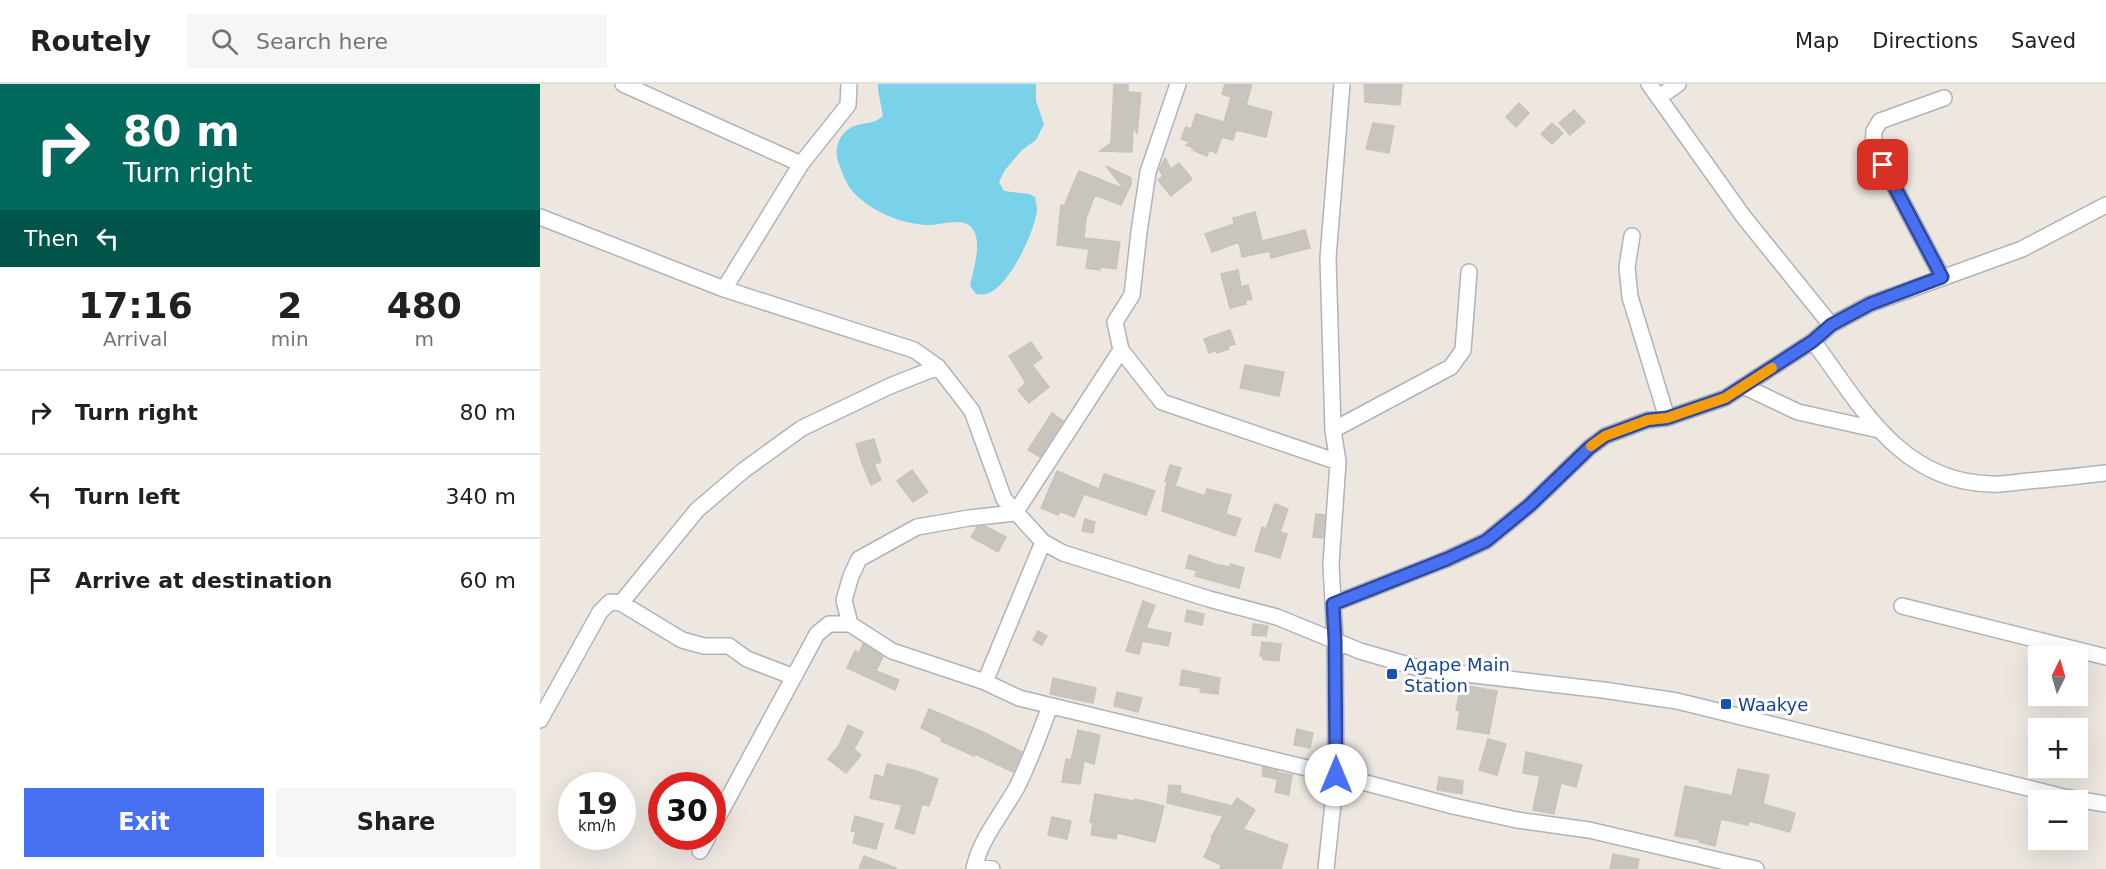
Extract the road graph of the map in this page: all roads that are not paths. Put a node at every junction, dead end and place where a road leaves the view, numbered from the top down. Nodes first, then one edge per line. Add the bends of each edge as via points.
1 (623, 84) edge
2 (849, 84) edge
3 (1178, 84) edge
4 (1342, 84) edge
5 (1649, 84) edge
6 (1678, 84) edge
7 (1659, 97) junction
8 (1944, 98) dead end
9 (801, 164) junction
10 (2106, 205) edge
11 (540, 217) edge
12 (1632, 236) dead end
13 (1469, 272) dead end
14 (1942, 277) junction
15 (724, 289) junction
16 (1831, 325) junction
17 (1813, 341) junction
18 (1121, 350) junction
19 (938, 366) junction
20 (1743, 386) junction
21 (1667, 418) junction
22 (1333, 430) junction
23 (1879, 430) junction
24 (1338, 462) junction
25 (2106, 474) edge
26 (1015, 513) junction
27 (1043, 542) junction
28 (621, 603) junction
29 (1333, 604) junction
30 (1902, 606) dead end
31 (850, 624) junction
32 (1335, 640) junction
33 (2106, 657) edge
34 (794, 678) junction
35 (985, 682) junction
36 (1050, 706) junction
37 (540, 720) edge
38 (1336, 775) junction
39 (726, 802) edge
40 (2106, 804) edge
41 (974, 868) edge
42 (992, 869) edge
43 (1326, 869) edge
44 (1756, 869) edge

1 - 9 street
2 - 9 street via 848,105
3 - 18 street via 1148,172 1132,295 1115,322
4 - 22 street via 1328,258
5 - 7 street
6 - 7 street
7 - 16 street via 1743,216
8 - 14 street via 1880,121 1874,131 1874,146
9 - 15 street
10 - 14 street via 2022,249
11 - 15 street
12 - 21 street via 1630,297
13 - 22 street via 1459,359 1451,367
14 - 16 street via 1870,304
15 - 19 street via 914,350
16 - 17 street
17 - 20 street
17 - 23 street
18 - 24 street via 1162,402
18 - 26 street
19 - 26 street via 972,411 1004,499
19 - 28 street via 802,428 744,470 697,510
20 - 21 street via 1725,398
20 - 23 street via 1798,412
21 - 29 street via 1648,420 1605,436 1486,541
22 - 24 street
23 - 25 street via 1902,453 1931,471 1957,480 1992,484
24 - 29 street via 1331,564
26 - 27 street
26 - 31 street via 917,528 859,559 844,600
27 - 32 street via 1063,553 1277,617
27 - 35 street
28 - 34 street via 682,640 704,646 729,646 747,659
28 - 37 street via 610,602 600,612
29 - 32 street
30 - 33 street
31 - 34 street via 829,624 817,634
31 - 35 street via 892,651
32 - 38 street
32 - 40 street via 1422,669 1677,701
34 - 39 street
35 - 36 street
36 - 38 street
36 - 41 street via 1034,750 981,846
38 - 43 street
38 - 44 street via 1453,806 1589,830
41 - 42 street

